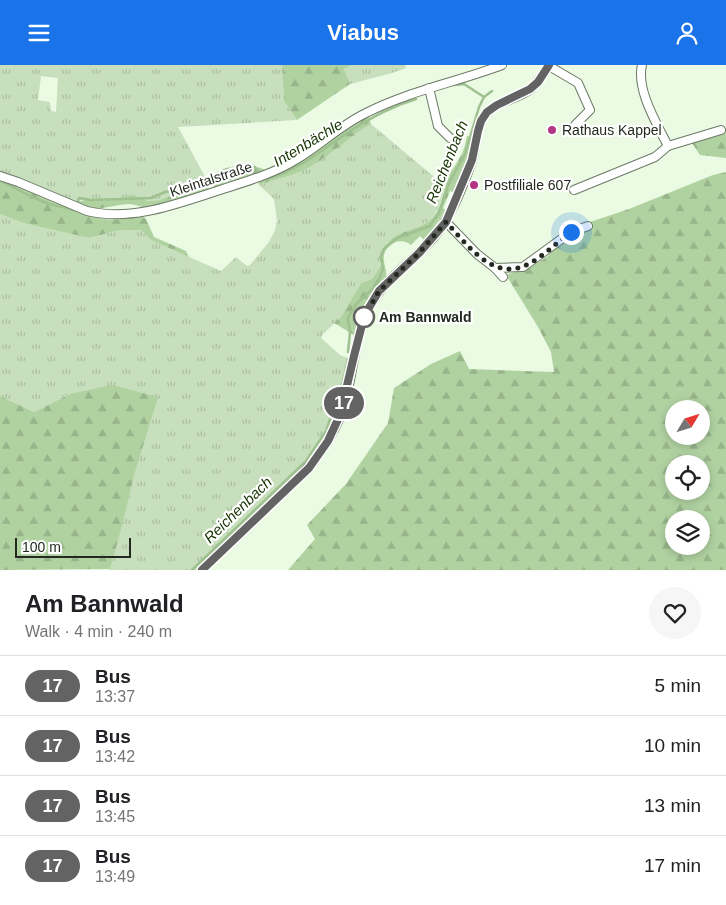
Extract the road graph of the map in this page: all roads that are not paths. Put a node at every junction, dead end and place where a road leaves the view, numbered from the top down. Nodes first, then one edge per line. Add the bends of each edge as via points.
1 (502, 65) edge
2 (549, 65) edge
3 (642, 65) edge
4 (429, 88) junction
5 (575, 125) dead end
6 (721, 130) dead end
7 (450, 139) dead end
8 (668, 146) junction
9 (0, 176) edge
10 (574, 190) dead end
11 (446, 222) junction
12 (588, 226) dead end
13 (495, 268) junction
14 (503, 277) dead end
15 (202, 570) edge

1 - 4 street, Kleintalstraße
2 - 5 street via 578,83 590,110
2 - 11 street via 530,89 497,105 481,121 472,160
3 - 8 street via 642,83 651,112
4 - 7 street via 438,125
4 - 9 street, Kleintalstraße via 366,113 296,160 257,178 182,203 143,212 116,215 87,211
6 - 8 street
8 - 10 street via 655,157
11 - 13 street
11 - 15 street via 379,291 364,317 340,415 328,441 309,468
12 - 13 street via 571,232 523,267
13 - 14 street

